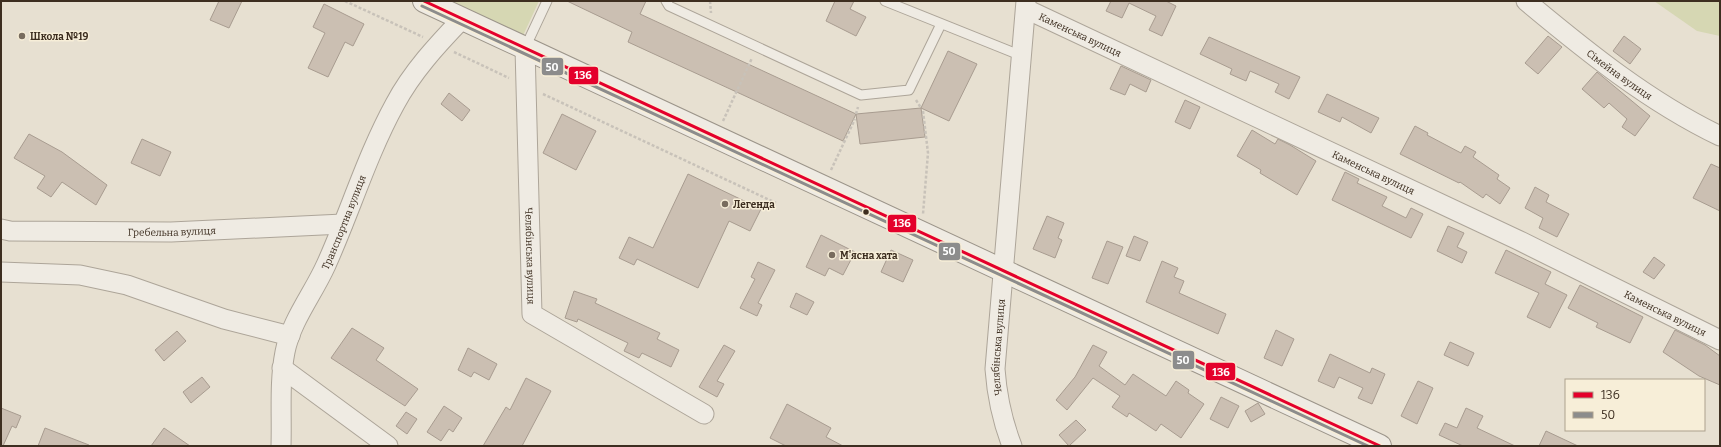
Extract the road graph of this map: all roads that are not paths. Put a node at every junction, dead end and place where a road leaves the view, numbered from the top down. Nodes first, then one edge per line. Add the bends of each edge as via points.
1 (424, 1) edge
2 (547, 1) edge
3 (666, 1) edge
4 (886, 1) edge
5 (1526, 1) edge
6 (1026, 5) edge
7 (462, 19) junction
8 (941, 24) junction
9 (526, 48) junction
10 (1022, 56) junction
11 (1720, 136) edge
12 (343, 224) junction
13 (1, 229) edge
14 (1003, 271) junction
15 (1, 272) edge
16 (290, 336) junction
17 (1720, 340) edge
18 (282, 368) junction
19 (704, 414) dead end
20 (281, 446) edge
21 (388, 446) edge
22 (1012, 446) edge
23 (1380, 446) edge

1 - 7 street
2 - 9 lane
3 - 8 lane via 669,6 861,95 909,90
4 - 8 lane
5 - 11 street, Сімейна вулиця via 1562,31 1663,105
6 - 10 street, Челябінська вулиця
6 - 17 street, Каменська вулиця via 1518,240
7 - 9 street
7 - 12 street, Транспортна вулиця via 437,44 395,103 379,135
8 - 10 lane
9 - 14 street
9 - 19 street, Челябінська вулиця via 532,314
10 - 14 street, Челябінська вулиця
12 - 13 street, Гребельна вулиця via 171,232
12 - 16 street, Транспортна вулиця via 326,265
14 - 22 street, Челябінська вулиця via 995,369 996,396
14 - 23 street
15 - 16 street via 80,275 127,285 224,320
16 - 18 street, Транспортна вулиця
18 - 20 street, Транспортна вулиця
18 - 21 street

